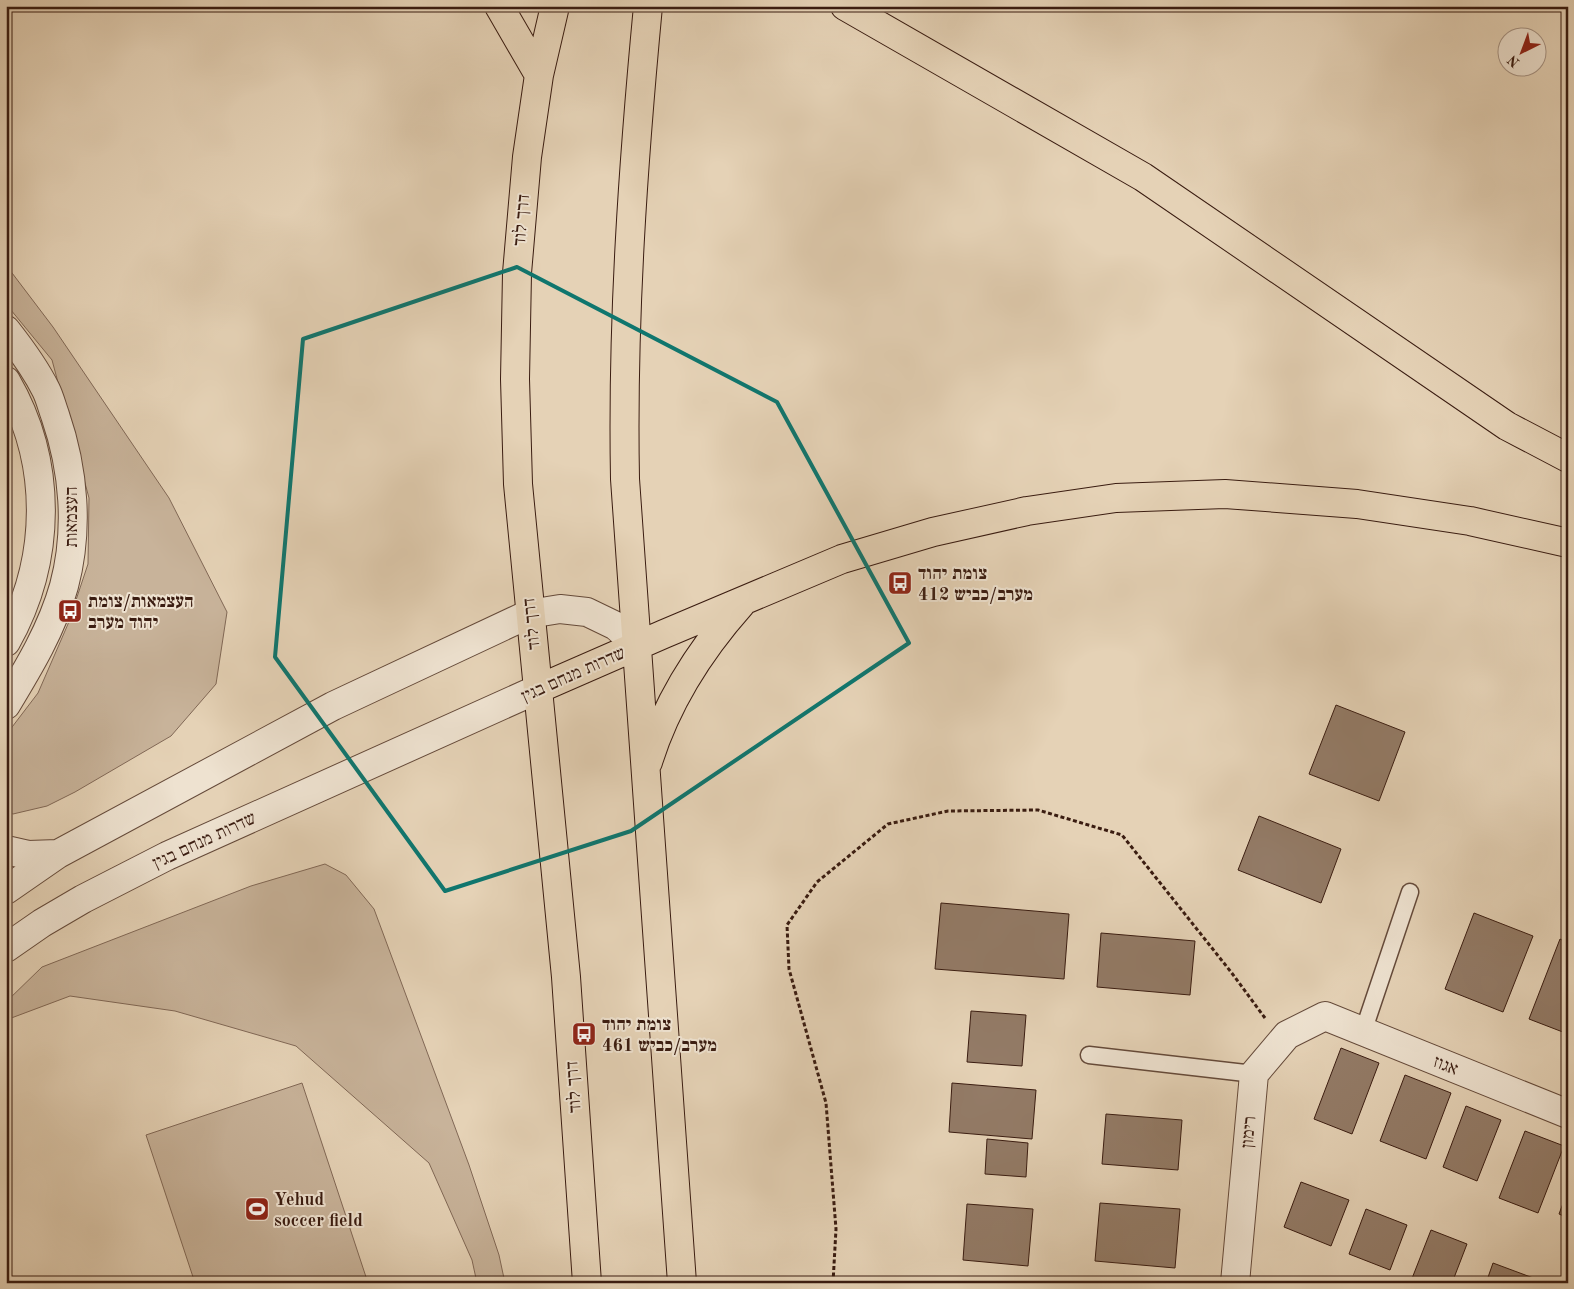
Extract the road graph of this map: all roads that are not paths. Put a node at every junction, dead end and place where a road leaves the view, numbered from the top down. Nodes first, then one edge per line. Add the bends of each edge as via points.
1 (499, 6) edge
2 (555, 6) edge
3 (648, 6) edge
4 (845, 6) edge
5 (539, 75) junction
6 (6, 330) edge
7 (6, 381) edge
8 (1568, 458) edge
9 (1568, 543) edge
10 (744, 600) junction
11 (529, 614) junction
12 (6, 642) edge
13 (637, 645) junction
14 (538, 689) junction
15 (6, 705) edge
16 (646, 771) junction
17 (6, 850) edge
18 (58, 854) junction
19 (6, 890) edge
20 (1410, 892) dead end
21 (6, 948) edge
22 (1363, 1032) junction
23 (1089, 1055) dead end
24 (1254, 1074) junction
25 (1568, 1114) edge
26 (587, 1283) edge
27 (682, 1283) edge
28 (1234, 1283) edge

1 - 5 main road
2 - 5 main road, דרך לוד
3 - 13 main road via 630,232 624,409 628,544
4 - 8 main road via 1143,177 1507,426
5 - 11 main road, דרך לוד via 527,157 518,263 515,379 518,484
6 - 15 street, העצמאות via 28,358 49,398 70,472 73,516 72,552 63,588 48,629
7 - 12 street via 27,425 37,462 41,495 37,562 27,595
9 - 10 main road via 1470,521 1357,504 1225,494 1116,498 1028,511 933,532 842,559
10 - 13 main road
10 - 16 main road via 714,637 680,691 656,738
11 - 13 street, שדרות מנחם בגין via 560,609 588,612 616,626
11 - 14 main road, דרך לוד
11 - 18 street, שדרות מנחם בגין via 333,706
13 - 14 main road, שדרות מנחם בגין
13 - 16 main road
14 - 21 street, שדרות מנחם בגין via 167,856 83,899
14 - 26 main road, דרך לוד via 566,977
16 - 27 main road
17 - 18 street via 28,855
18 - 19 street, שדרות מנחם בגין
20 - 22 lane
22 - 24 street, אגוז via 1324,1016 1287,1035
22 - 25 street, אגוז
23 - 24 lane
24 - 28 street, רימון

